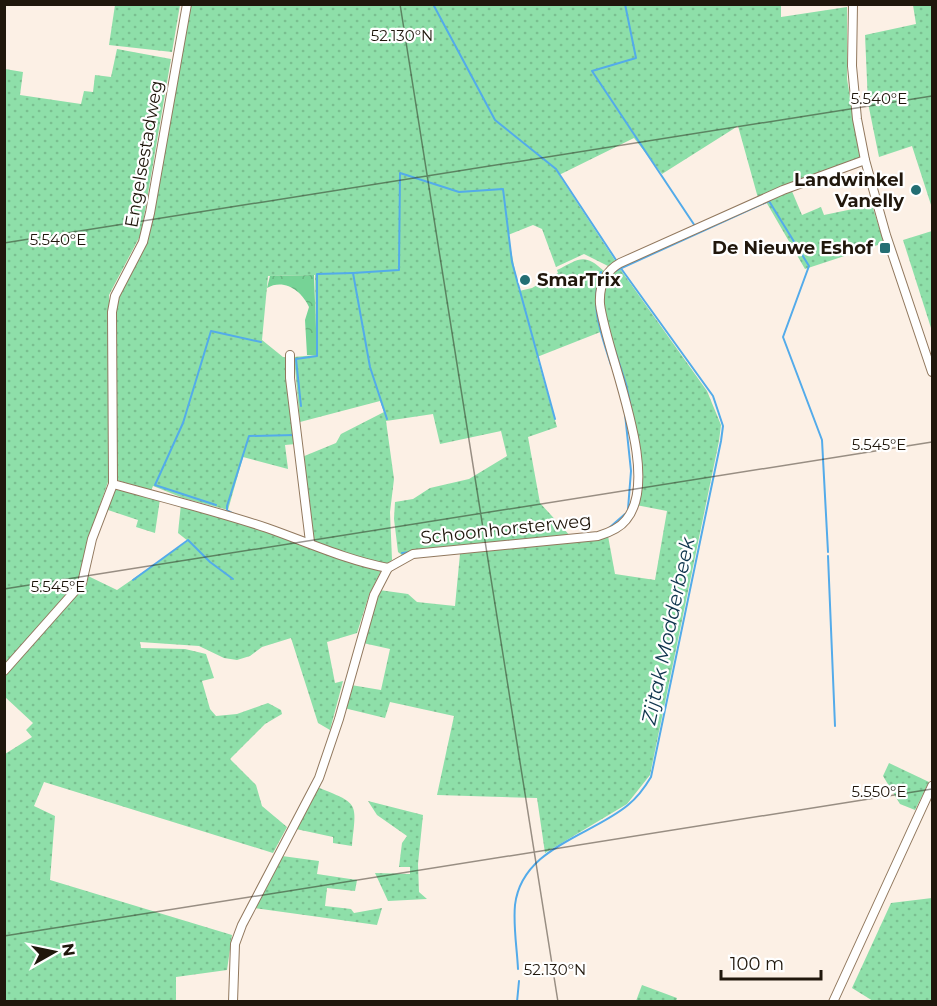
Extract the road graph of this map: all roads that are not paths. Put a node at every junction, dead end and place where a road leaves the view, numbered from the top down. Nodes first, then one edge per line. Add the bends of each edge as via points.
1 (187, 4) edge
2 (853, 4) edge
3 (865, 160) junction
4 (290, 355) dead end
5 (933, 372) edge
6 (113, 484) junction
7 (310, 542) junction
8 (388, 568) junction
9 (4, 671) edge
10 (933, 786) edge
11 (233, 1002) edge
12 (833, 1002) edge

1 - 6 street, Engelsestadweg via 148,222 136,259 115,296 112,312
2 - 3 street via 852,66
3 - 5 street
3 - 8 street, Schoonhorsterweg via 783,190 609,271 599,292 601,314 627,401 637,477 633,508 622,524 587,538 413,554
4 - 7 street
6 - 7 street via 204,507
6 - 9 street, Engelsestadweg via 77,592
7 - 8 street via 358,562
8 - 11 street via 374,595 319,778 235,944
10 - 12 street

